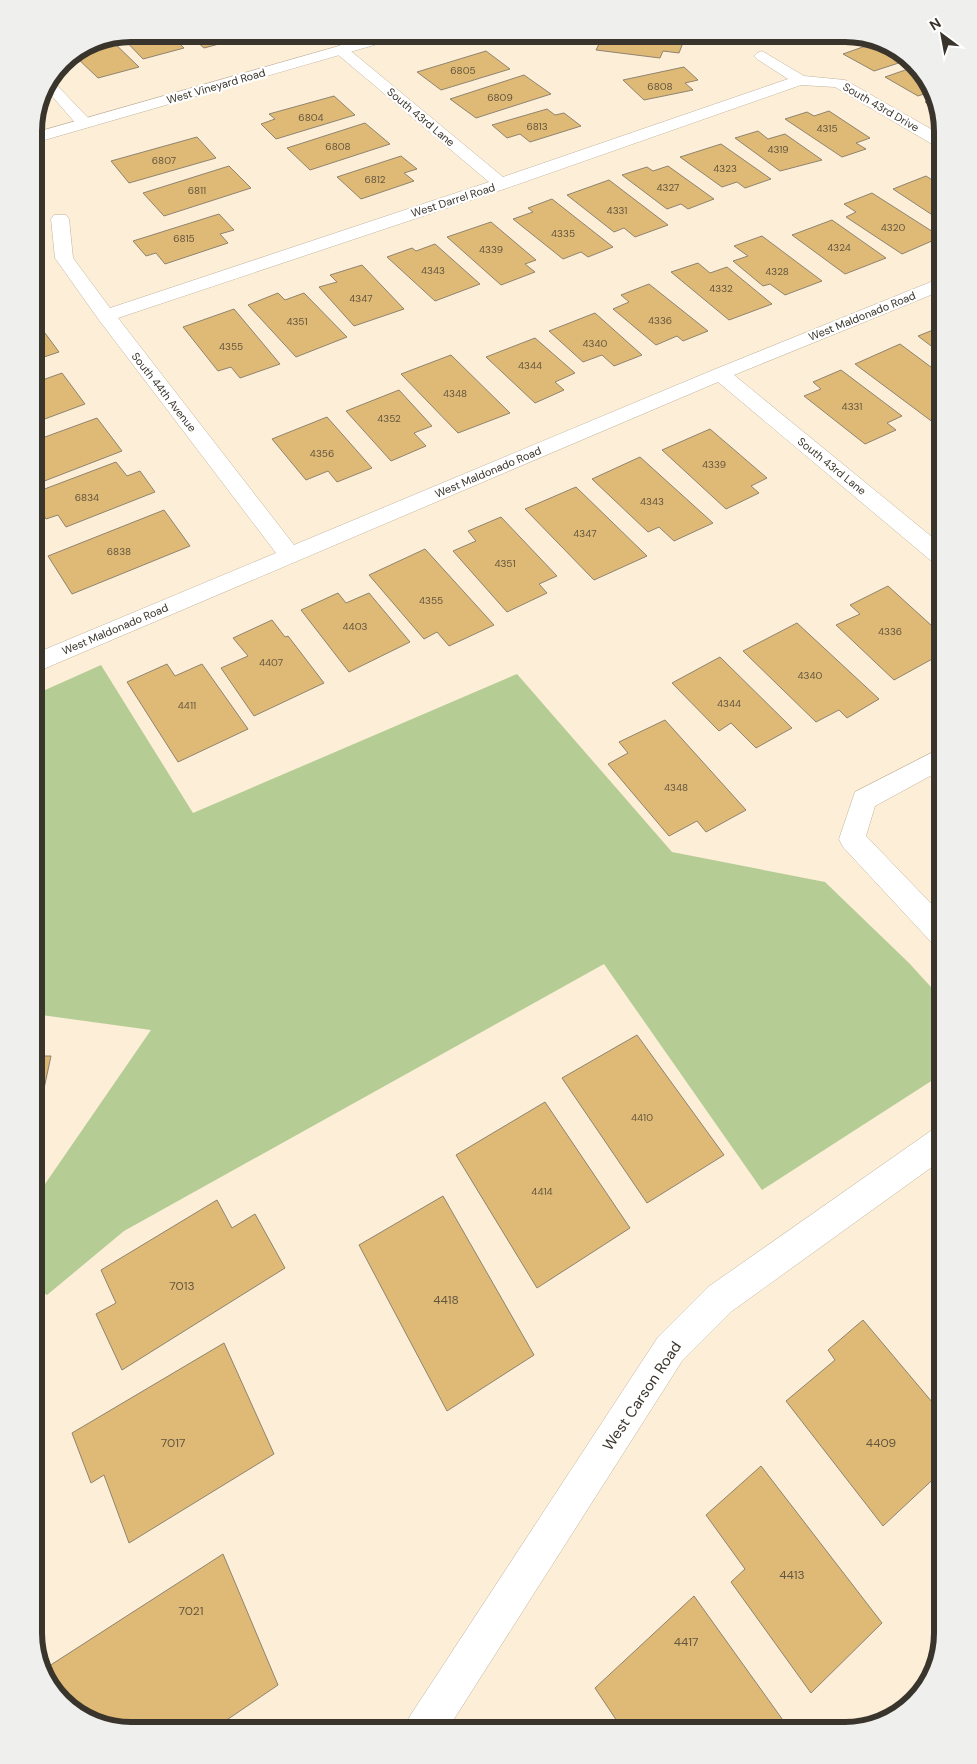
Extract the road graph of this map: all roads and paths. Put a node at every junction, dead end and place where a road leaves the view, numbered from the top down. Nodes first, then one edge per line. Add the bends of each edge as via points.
1 (366, 43) edge
2 (341, 50) junction
3 (762, 56) dead end
4 (800, 80) junction
5 (53, 88) edge
6 (84, 124) junction
7 (43, 135) edge
8 (934, 138) edge
9 (501, 184) junction
10 (60, 219) dead end
11 (934, 287) edge
12 (106, 316) junction
13 (720, 374) junction
14 (934, 551) edge
15 (290, 555) junction
16 (43, 660) edge
17 (934, 762) edge
18 (934, 926) edge
19 (934, 1147) edge
20 (430, 1721) edge

1 - 2 street, West Vineyard Road
2 - 6 street, West Vineyard Road
2 - 9 street, South 43rd Lane
3 - 4 street, South 43rd Drive
4 - 8 street, South 43rd Drive via 839,83
4 - 9 street, West Darrel Road
5 - 6 street
6 - 7 street, West Vineyard Road
9 - 12 street, West Darrel Road
10 - 12 street, South 44th Avenue via 64,258
11 - 13 street, West Maldonado Road
12 - 15 street, South 44th Avenue
13 - 14 street, South 43rd Lane
13 - 15 street, West Maldonado Road
15 - 16 street, West Maldonado Road
17 - 18 street via 864,800 852,839
19 - 20 street, West Carson Road via 720,1299 670,1349

